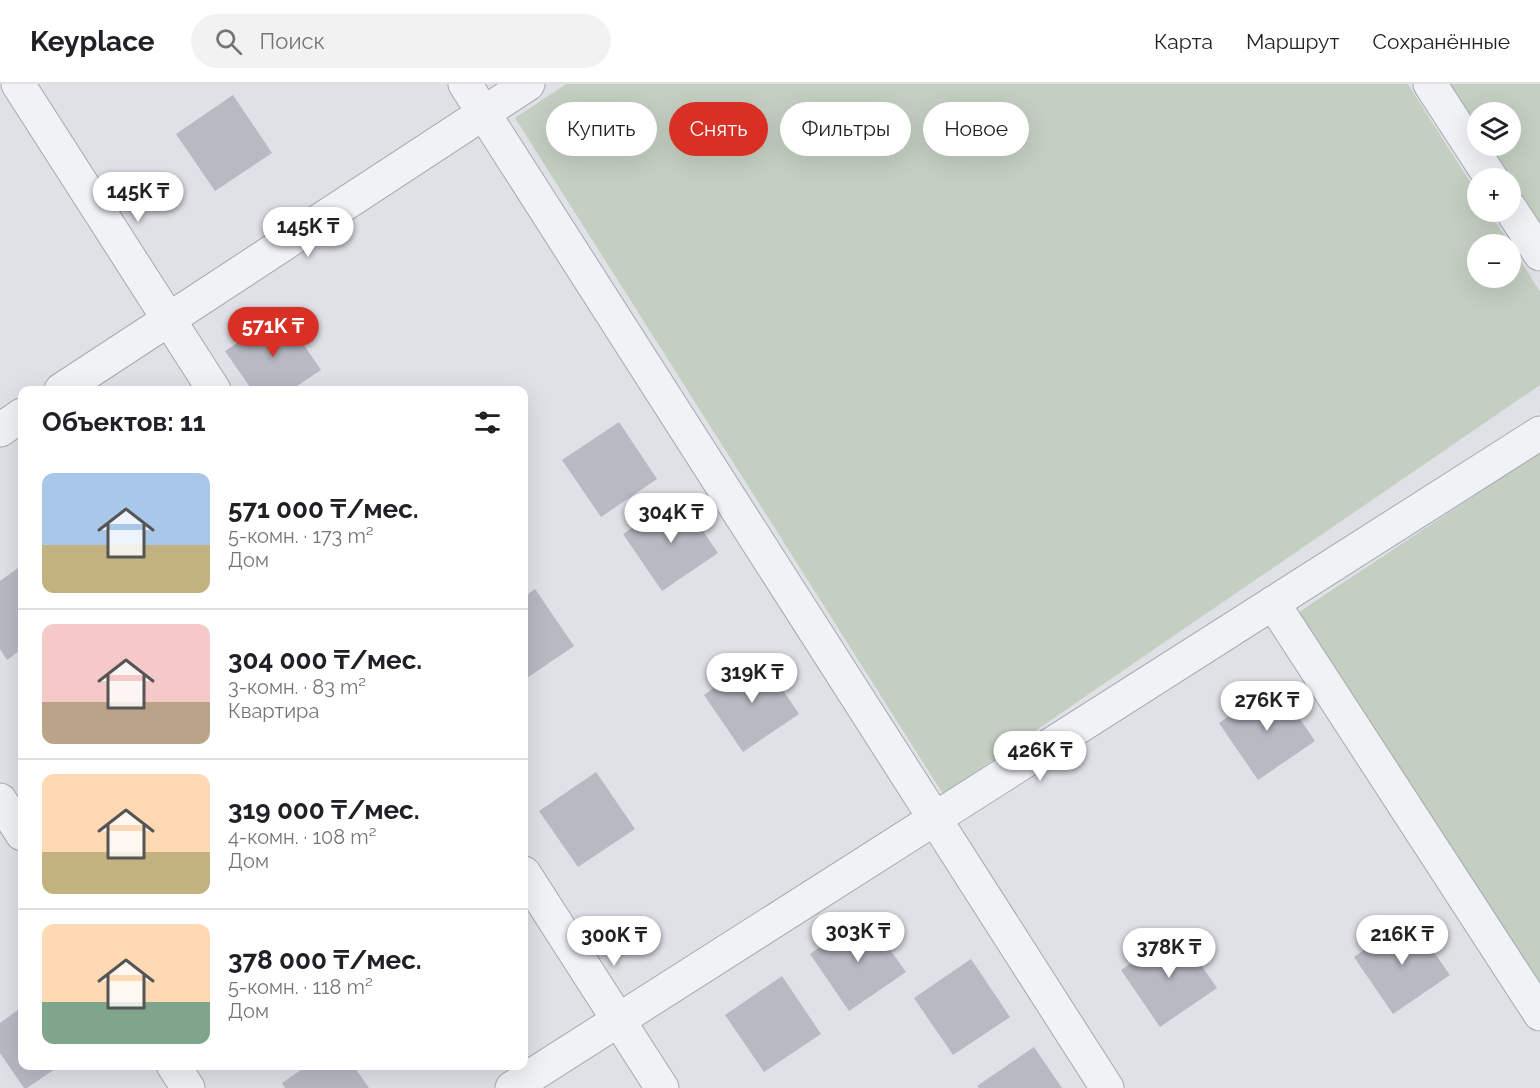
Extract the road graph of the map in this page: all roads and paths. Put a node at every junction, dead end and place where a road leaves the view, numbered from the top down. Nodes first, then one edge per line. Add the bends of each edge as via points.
1 (18, 84) edge
2 (465, 84) edge
3 (528, 84) edge
4 (1430, 84) edge
5 (484, 113) junction
6 (1485, 168) edge
7 (1519, 222) edge
8 (1540, 254) edge
9 (169, 320) junction
10 (67, 386) edge
11 (211, 386) edge
12 (18, 419) edge
13 (0, 430) edge
14 (1540, 433) edge
15 (1273, 603) junction
16 (0, 800) edge
17 (934, 819) junction
18 (18, 828) edge
19 (528, 879) edge
20 (1540, 1014) edge
21 (618, 1020) junction
22 (176, 1070) edge
23 (188, 1088) edge
24 (512, 1088) edge
25 (662, 1088) edge
26 (1107, 1088) edge

1 - 9 street
2 - 5 street
3 - 5 street
4 - 6 street
5 - 9 street
5 - 17 street
7 - 8 street
9 - 10 street
9 - 11 street
12 - 13 street
14 - 15 street
15 - 17 street
15 - 20 street
16 - 18 street
17 - 21 street
17 - 26 street
19 - 21 street
21 - 24 street
21 - 25 street
22 - 23 street

